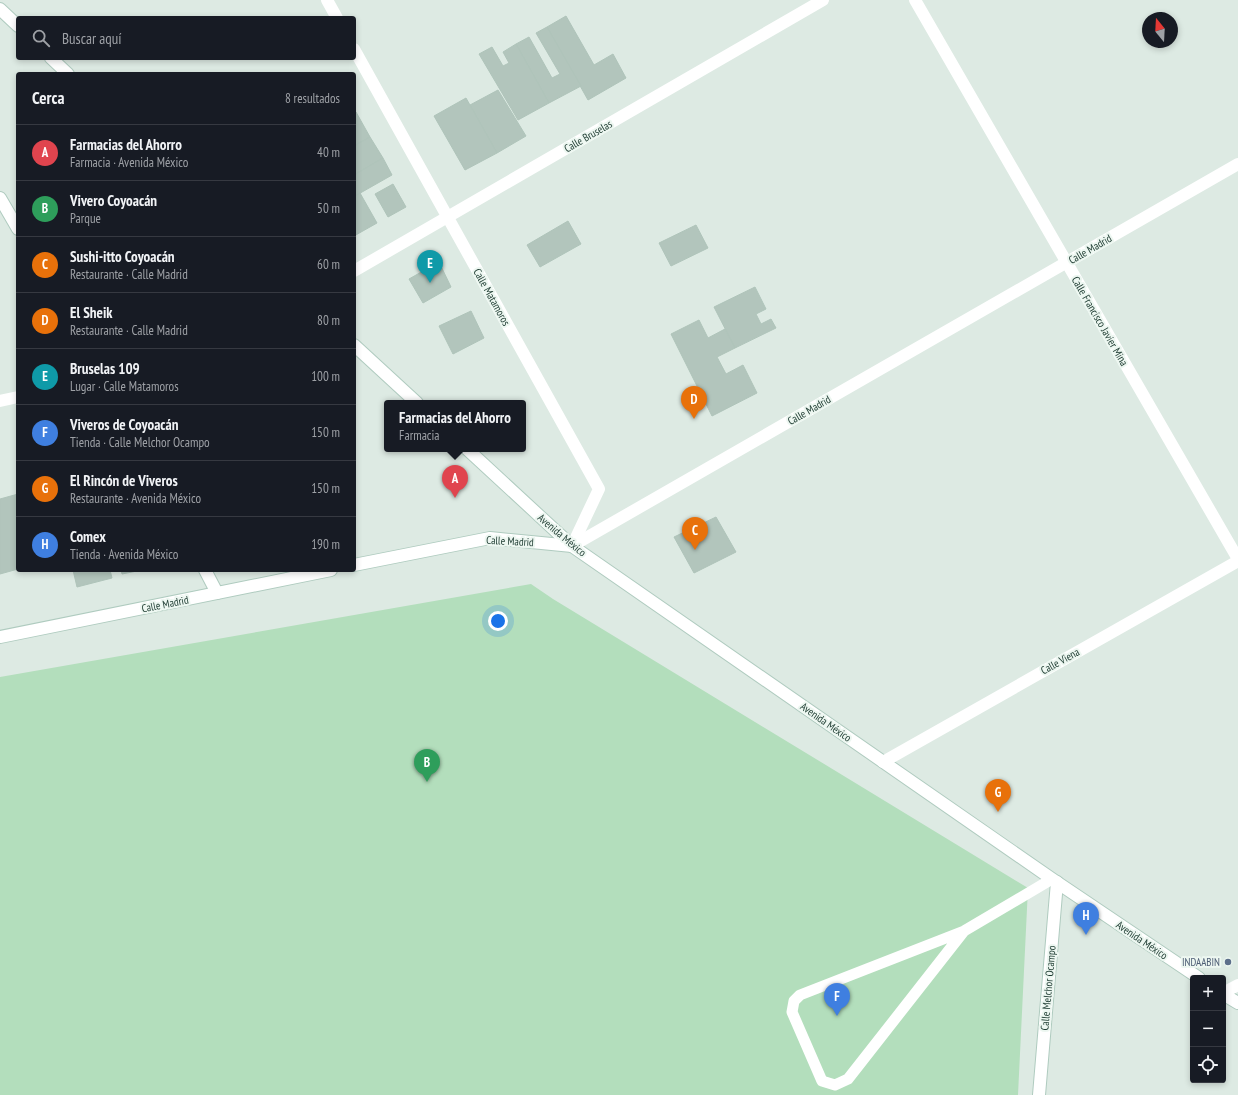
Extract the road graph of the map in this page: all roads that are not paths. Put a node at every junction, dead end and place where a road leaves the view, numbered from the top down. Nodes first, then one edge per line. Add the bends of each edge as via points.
1 (327, 0) edge
2 (823, 0) edge
3 (915, 0) edge
4 (0, 9) edge
5 (336, 16) edge
6 (16, 24) edge
7 (356, 52) edge
8 (53, 60) edge
9 (66, 72) edge
10 (1238, 164) edge
11 (0, 198) edge
12 (448, 217) junction
13 (16, 226) edge
14 (1067, 262) junction
15 (356, 270) edge
16 (356, 347) edge
17 (16, 398) edge
18 (414, 400) edge
19 (0, 401) edge
20 (470, 452) edge
21 (572, 546) junction
22 (1238, 560) edge
23 (356, 565) edge
24 (206, 572) edge
25 (321, 572) edge
26 (217, 593) junction
27 (0, 637) edge
28 (883, 762) junction
29 (1054, 880) junction
30 (964, 931) junction
31 (1195, 975) edge
32 (1238, 985) edge
33 (1226, 992) edge
34 (1226, 996) edge
35 (1238, 1004) edge
36 (1039, 1095) edge

1 - 5 street
2 - 12 street, Calle Bruselas
3 - 14 street, Calle Francisco Javier Mina
4 - 6 street
7 - 12 street, Calle Matamoros
8 - 9 street
10 - 14 street, Calle Madrid
11 - 13 street
12 - 15 street, Calle Bruselas
12 - 21 street, Calle Matamoros via 600,489
14 - 21 street, Calle Madrid
14 - 22 street, Calle Francisco Javier Mina
16 - 18 street
17 - 19 street
20 - 21 street, Avenida México
21 - 23 street, Calle Madrid via 490,538
21 - 28 street, Avenida México
22 - 28 street, Calle Viena
24 - 26 street
25 - 26 street, Calle Madrid
26 - 27 street, Calle Madrid
28 - 29 street, Avenida México
29 - 30 lane
29 - 31 street, Avenida México
29 - 36 street, Calle Melchor Ocampo
30 - 30 lane via 800,995 794,1001 792,1012 822,1081 835,1085 848,1079
32 - 33 street
34 - 35 street

